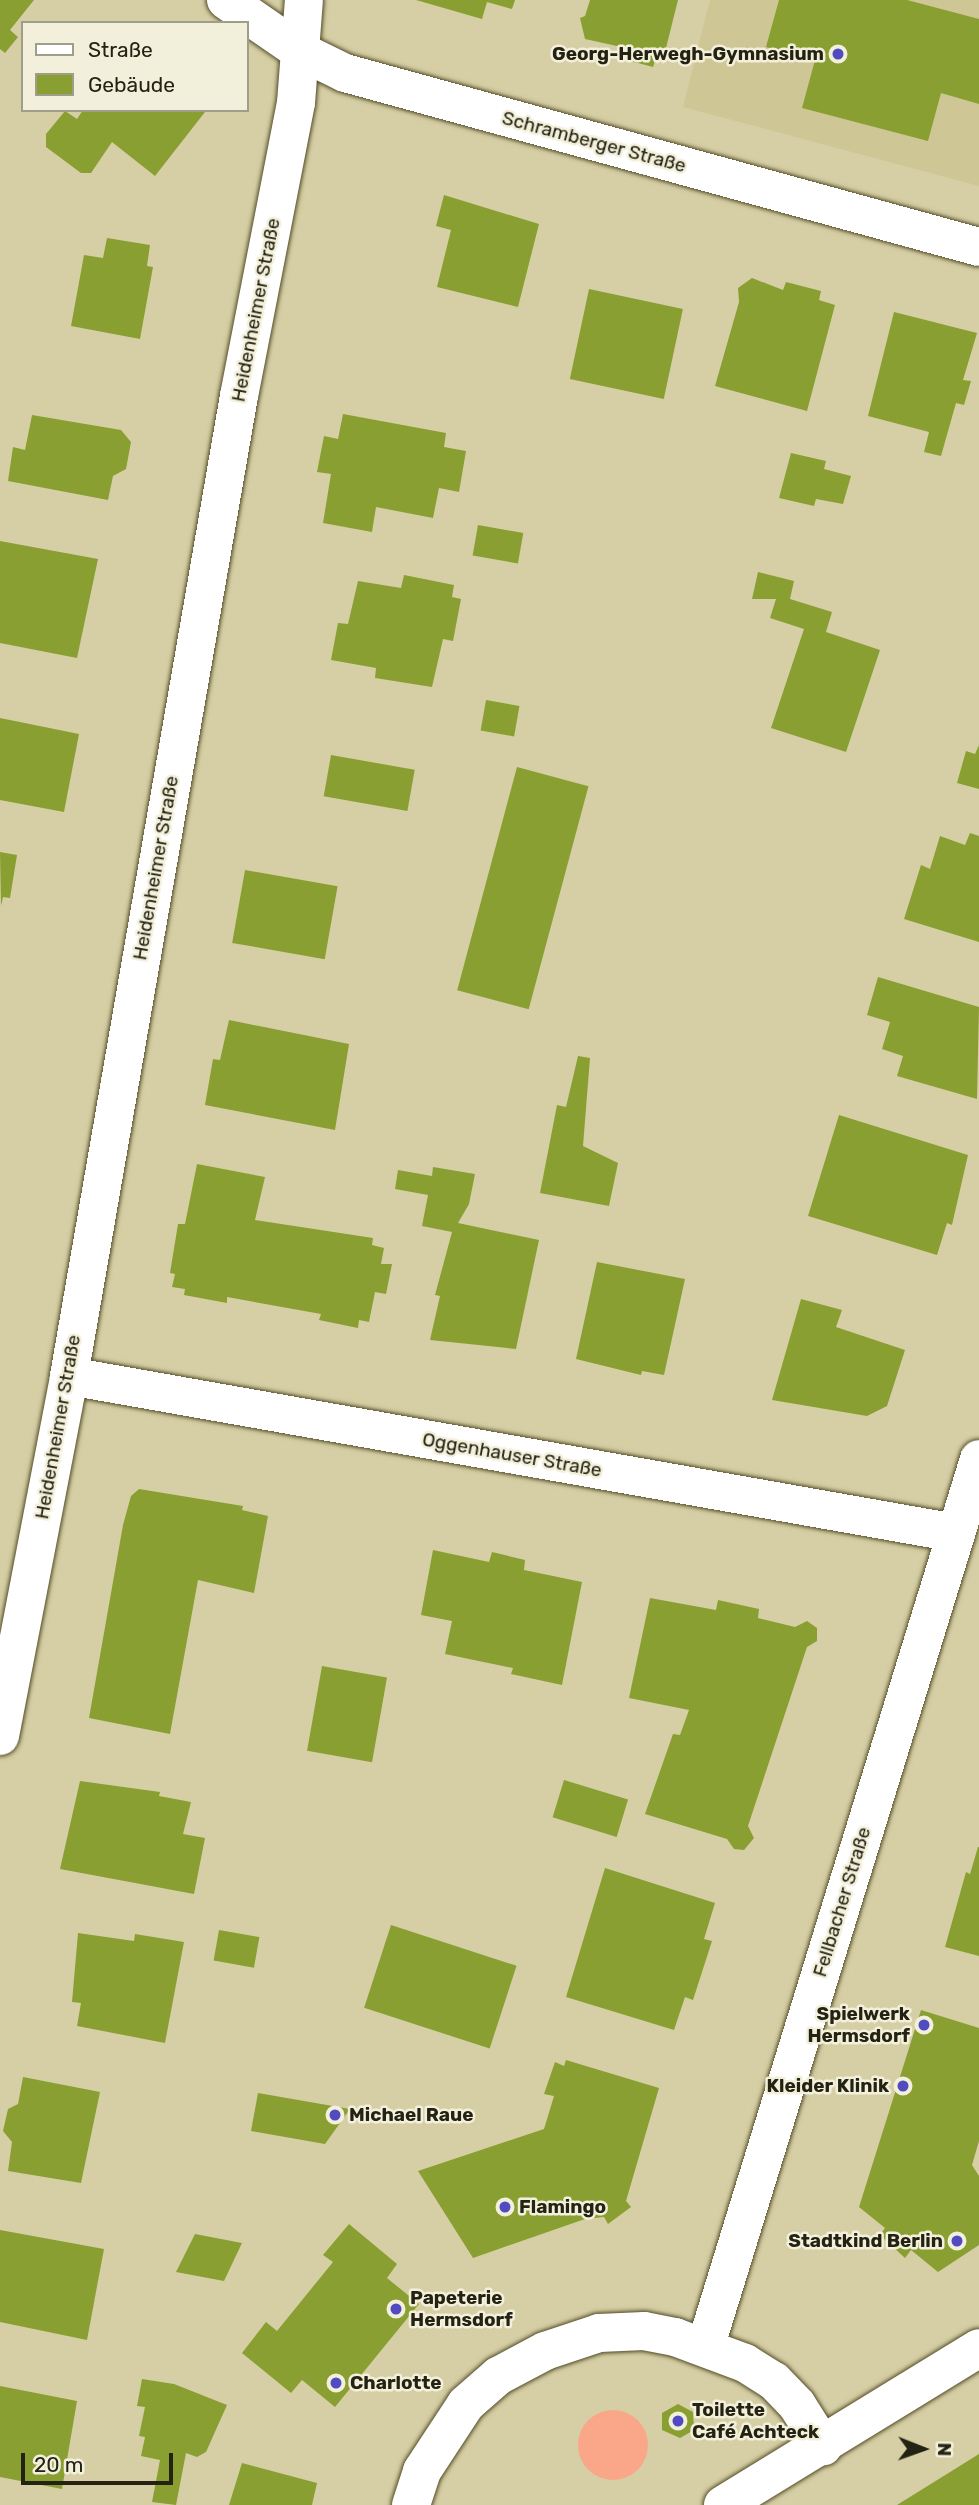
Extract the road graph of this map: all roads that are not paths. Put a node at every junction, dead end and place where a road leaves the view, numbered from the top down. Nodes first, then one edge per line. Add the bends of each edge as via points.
1 (226, 0) edge
2 (304, 0) edge
3 (300, 51) junction
4 (979, 247) edge
5 (69, 1376) junction
6 (979, 1460) edge
7 (956, 1533) junction
8 (0, 1736) edge
9 (706, 2345) junction
10 (979, 2348) edge
11 (823, 2446) junction
12 (411, 2505) edge
13 (723, 2505) edge

1 - 3 street, Schramberger Straße
2 - 3 street, Heidenheimer Straße
3 - 4 street, Schramberger Straße via 345,73
3 - 5 street, Heidenheimer Straße via 296,103 237,410
5 - 7 street, Oggenhauser Straße
5 - 8 street, Heidenheimer Straße
6 - 7 street, Fellbacher Straße
7 - 9 street, Fellbacher Straße
9 - 11 street via 774,2381 797,2405
9 - 12 street via 644,2331 599,2333 545,2351 498,2376 466,2404 441,2437 422,2471
10 - 11 street
11 - 13 street

